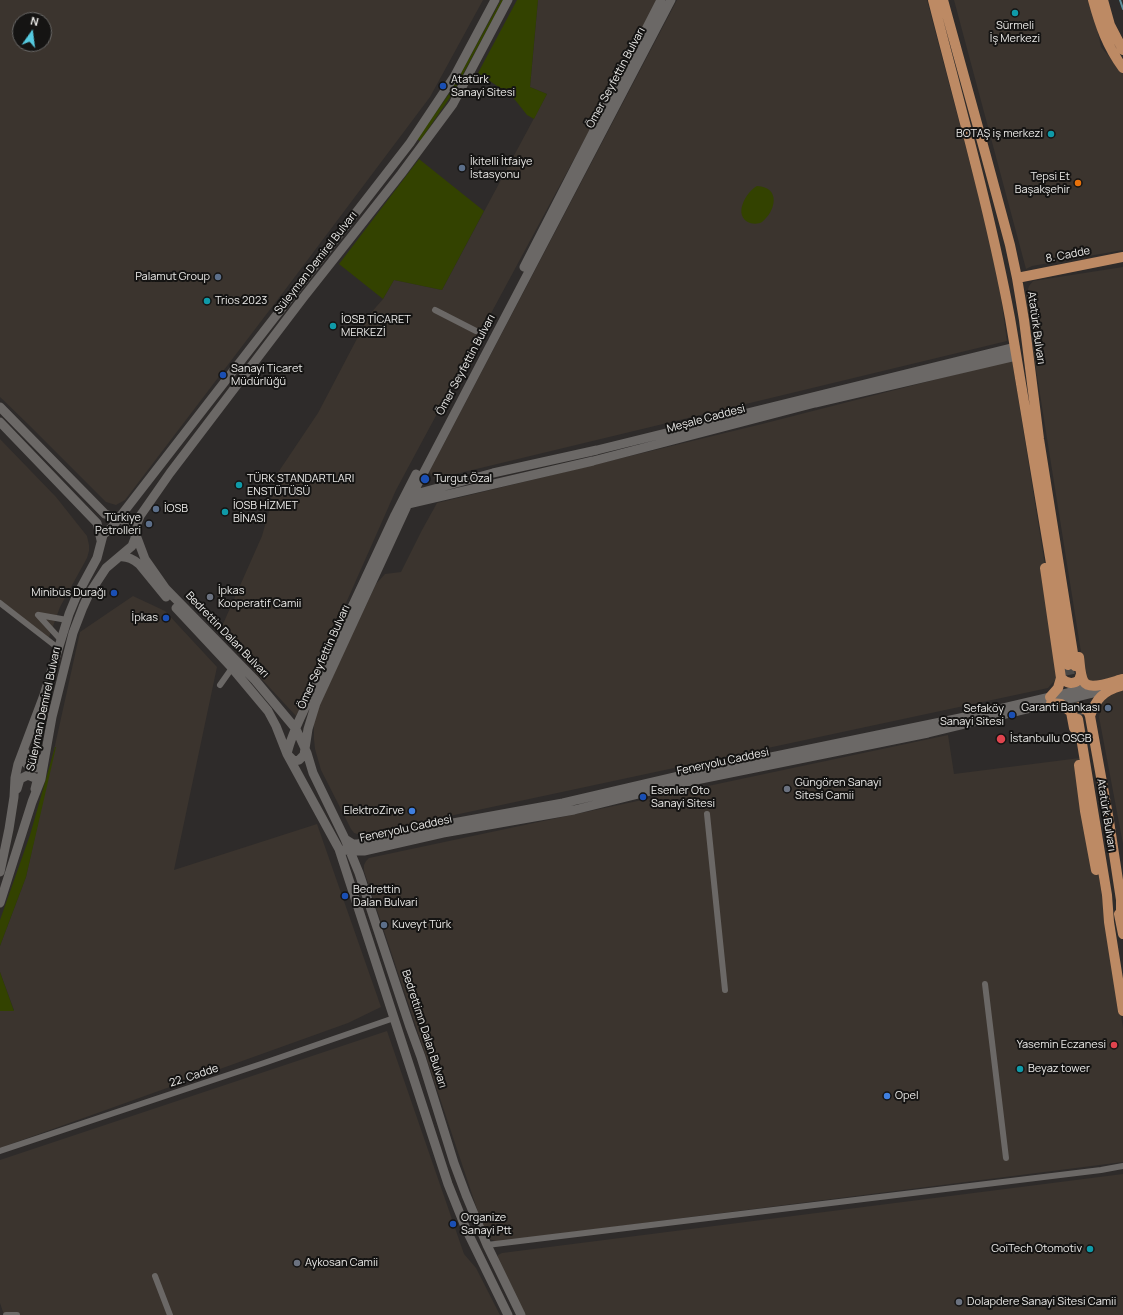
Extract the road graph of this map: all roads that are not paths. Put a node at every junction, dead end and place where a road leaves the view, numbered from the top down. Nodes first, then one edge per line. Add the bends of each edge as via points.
1 (495, 0) edge
2 (508, 0) edge
3 (661, 0) edge
4 (671, 0) edge
5 (933, 0) edge
6 (943, 0) edge
7 (1093, 0) edge
8 (1103, 0) edge
9 (1123, 50) edge
10 (1123, 68) edge
11 (1123, 257) edge
12 (1017, 278) junction
13 (436, 310) dead end
14 (476, 331) dead end
15 (1016, 351) junction
16 (1028, 355) junction
17 (0, 407) edge
18 (0, 422) edge
19 (1034, 464) junction
20 (409, 494) junction
21 (405, 503) junction
22 (119, 518) junction
23 (136, 534) junction
24 (101, 540) junction
25 (119, 556) junction
26 (0, 603) edge
27 (66, 620) junction
28 (60, 639) junction
29 (58, 648) junction
30 (232, 668) junction
31 (1075, 668) junction
32 (1061, 678) junction
33 (1123, 679) edge
34 (220, 685) dead end
35 (1123, 685) edge
36 (1093, 687) junction
37 (1111, 689) junction
38 (1050, 700) junction
39 (1081, 716) junction
40 (296, 729) junction
41 (26, 742) junction
42 (46, 749) junction
43 (306, 751) junction
44 (287, 754) junction
45 (312, 768) junction
46 (301, 779) junction
47 (14, 797) junction
48 (32, 802) junction
49 (707, 814) dead end
50 (345, 839) junction
51 (339, 849) junction
52 (349, 850) junction
53 (366, 850) junction
54 (0, 872) edge
55 (359, 873) junction
56 (0, 903) edge
57 (1123, 934) edge
58 (985, 984) dead end
59 (725, 990) dead end
60 (1123, 1011) edge
61 (394, 1018) junction
62 (0, 1151) edge
63 (1006, 1158) dead end
64 (1123, 1166) edge
65 (487, 1245) junction
66 (155, 1276) dead end
67 (6, 1315) edge
68 (17, 1315) edge
69 (170, 1315) edge
70 (508, 1315) edge
71 (521, 1315) edge

1 - 22 main road, Süleyman Demirel Bulvarı via 454,77 410,143
2 - 23 main road, Süleyman Demirel Bulvarı via 453,104 144,508 136,526
3 - 20 main road, Ömer Seyfettin Bulvarı
4 - 20 main road, Ömer Seyfettin Bulvarı
5 - 15 main road, Atatürk Bulvarı via 991,224
6 - 12 main road, Atatürk Bulvarı via 988,161
7 - 10 main road via 1104,37
8 - 9 main road via 1110,25
11 - 12 main road, 8. Cadde
12 - 16 main road, Atatürk Bulvarı
13 - 14 street
15 - 16 main road
15 - 19 main road, Atatürk Bulvarı
15 - 20 main road, Meşale Caddesi
15 - 21 main road, Meşale Caddesi via 593,460
16 - 31 main road, Atatürk Bulvarı via 1039,439 1049,472
17 - 22 main road via 104,514
18 - 24 main road via 97,523
19 - 31 main road, Atatürk Bulvarı
19 - 32 main road via 1034,496
20 - 21 main road, Ömer Seyfettin Bulvarı
21 - 40 main road, Ömer Seyfettin Bulvarı
21 - 43 main road, Ömer Seyfettin Bulvarı via 310,718
22 - 23 main road via 130,524
22 - 24 main road, Süleyman Demirel Bulvarı
23 - 25 main road, Süleyman Demirel Bulvarı via 132,546
23 - 40 main road, Bedrettin Dalan Bulvarı via 145,559 166,589 255,680
24 - 27 main road, Süleyman Demirel Bulvarı via 97,558
25 - 30 main road, Bedrettin Dalan Bulvarı via 130,558 139,564 174,607
25 - 42 main road, Süleyman Demirel Bulvarı via 106,568 89,594 73,633
26 - 29 street
27 - 28 main road, Süleyman Demirel Bulvarı
27 - 28 street via 38,615
28 - 29 main road, Süleyman Demirel Bulvarı
29 - 41 main road, Süleyman Demirel Bulvarı
30 - 34 street
30 - 44 main road, Bedrettin Dalan Bulvarı via 268,710
31 - 32 main road via 1079,680 1074,683
31 - 36 main road via 1084,683
32 - 38 main road
33 - 36 main road
35 - 37 main road
36 - 38 main road, Feneryolu Caddesi
37 - 38 main road, Feneryolu Caddesi
37 - 39 main road
38 - 39 main road
38 - 50 main road, Feneryolu Caddesi via 358,844
38 - 53 main road, Feneryolu Caddesi via 928,735 681,783 574,810 443,833
39 - 57 main road via 1110,828 1121,900
39 - 60 main road via 1085,811 1109,922
40 - 43 main road, Bedrettin Dalan Bulvarı
40 - 44 main road, Ömer Seyfettin Bulvarı
41 - 42 main road via 24,758 32,768 41,765
41 - 47 main road, Süleyman Demirel Bulvarı via 16,771
42 - 48 main road, Süleyman Demirel Bulvarı via 41,779
43 - 44 main road via 304,756 294,761
43 - 45 main road, Bedrettimn Dalan Bulvarı
44 - 46 main road
45 - 46 main road via 303,767
45 - 50 main road, Bedrettimn Dalan Bulvarı
46 - 51 main road
47 - 48 main road via 20,779 28,775 33,776 37,781
47 - 54 main road, Süleyman Demirel Bulvarı
48 - 56 main road, Süleyman Demirel Bulvarı
49 - 59 street
50 - 52 main road, Bedrettimn Dalan Bulvarı
51 - 52 main road, Feneryolu Caddesi
51 - 61 main road
52 - 53 main road, Feneryolu Caddesi
52 - 55 main road, Bedrettimn Dalan Bulvarı
53 - 55 main road via 357,865
55 - 65 main road, Bedrettimn Dalan Bulvarı via 454,1163
58 - 63 street
61 - 62 street, 22. Cadde
61 - 70 main road via 448,1184 466,1229
64 - 65 street
65 - 71 main road, Bedrettimn Dalan Bulvarı
66 - 69 street
67 - 68 street

